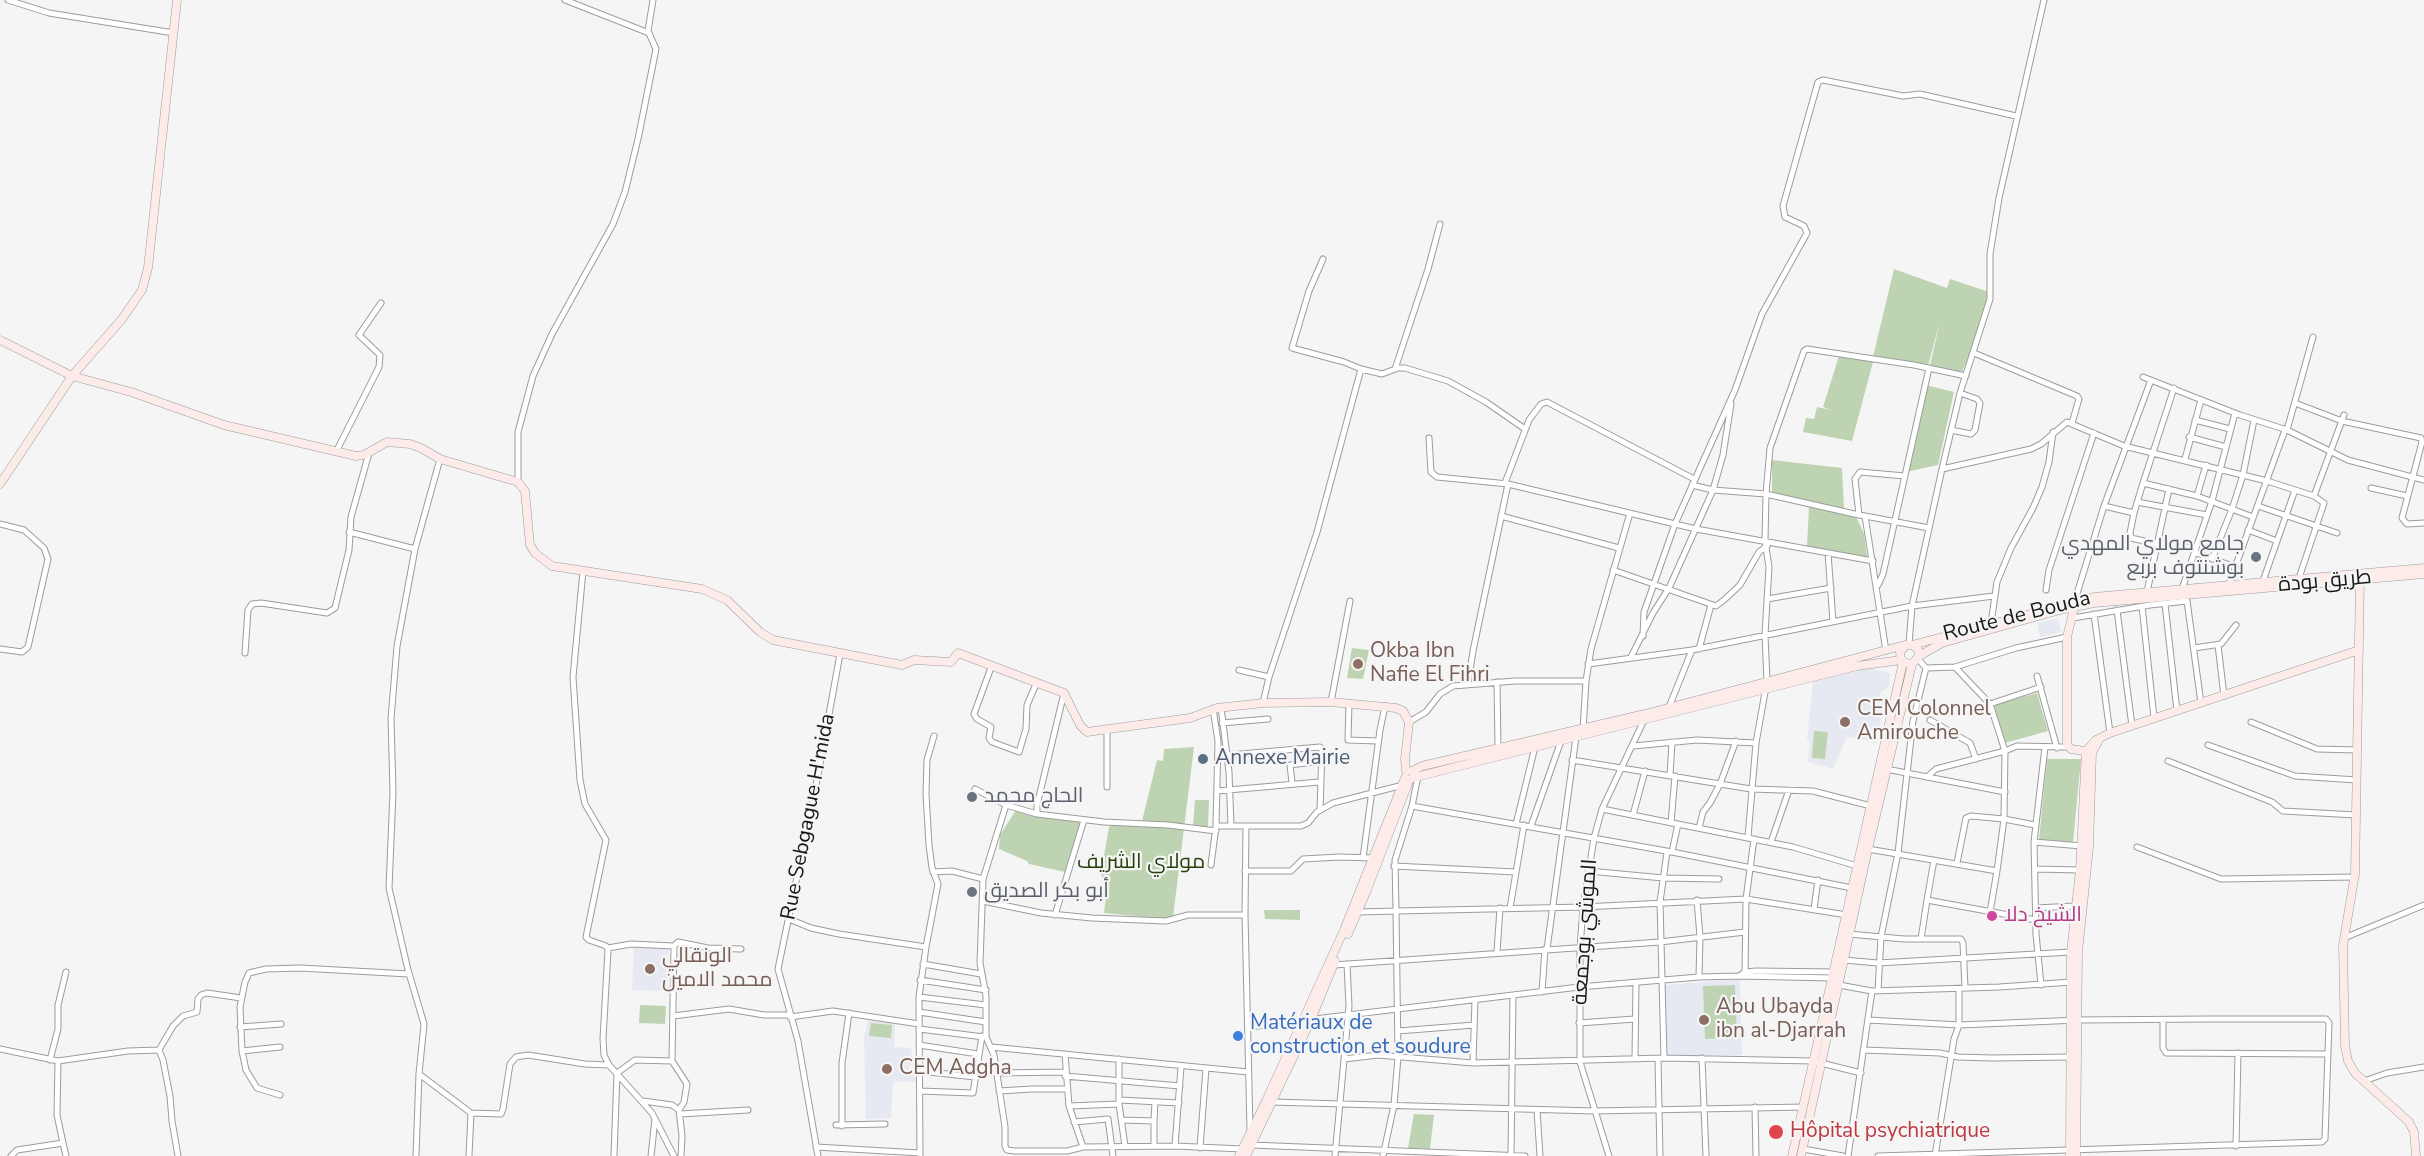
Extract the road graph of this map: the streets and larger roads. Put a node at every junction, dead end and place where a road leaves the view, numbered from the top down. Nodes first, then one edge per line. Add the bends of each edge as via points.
1 (8, 0) edge
2 (177, 0) edge
3 (565, 0) edge
4 (654, 0) edge
5 (2044, 0) edge
6 (174, 33) junction
7 (649, 33) junction
8 (2016, 116) junction
9 (1440, 224) dead end
10 (1323, 259) dead end
11 (381, 303) dead end
12 (2313, 337) dead end
13 (0, 340) edge
14 (1974, 353) junction
15 (1929, 368) junction
16 (1361, 369) junction
17 (1395, 369) junction
18 (72, 376) junction
19 (1966, 376) junction
20 (2143, 377) dead end
21 (2151, 380) junction
22 (2174, 388) junction
23 (1960, 393) junction
24 (1732, 398) junction
25 (2201, 400) junction
26 (2295, 403) junction
27 (2235, 413) junction
28 (2343, 418) junction
29 (2195, 420) junction
30 (2254, 420) junction
31 (2072, 423) junction
32 (1525, 429) junction
33 (2230, 429) junction
34 (1951, 430) junction
35 (2286, 430) junction
36 (2054, 432) junction
37 (2094, 433) junction
38 (1429, 438) dead end
39 (2189, 438) junction
40 (2124, 446) junction
41 (2226, 447) junction
42 (337, 450) junction
43 (370, 451) junction
44 (2331, 453) junction
45 (2153, 454) junction
46 (440, 459) junction
47 (2185, 459) junction
48 (2206, 465) junction
49 (2221, 468) junction
50 (1942, 469) junction
51 (2242, 475) junction
52 (1905, 476) junction
53 (2413, 477) junction
54 (2424, 480) edge
55 (2267, 481) junction
56 (518, 482) junction
57 (1693, 482) junction
58 (2143, 483) junction
59 (0, 484) edge
60 (1507, 484) junction
61 (2371, 488) dead end
62 (2169, 489) junction
63 (1713, 490) junction
64 (2295, 490) junction
65 (1766, 494) junction
66 (2197, 496) junction
67 (2314, 496) junction
68 (2407, 496) junction
69 (2212, 501) junction
70 (2137, 502) junction
71 (2104, 506) junction
72 (2258, 506) junction
73 (2165, 507) junction
74 (2232, 509) junction
75 (1629, 513) junction
76 (2134, 513) junction
77 (1862, 515) junction
78 (2207, 515) junction
79 (1502, 516) junction
80 (2286, 516) junction
81 (2253, 517) junction
82 (1895, 521) junction
83 (2424, 522) edge
84 (0, 524) edge
85 (1675, 524) junction
86 (2316, 526) junction
87 (1929, 528) junction
88 (1696, 529) junction
89 (2248, 530) junction
90 (349, 532) junction
91 (2337, 533) dead end
92 (2277, 541) junction
93 (1766, 543) junction
94 (2157, 544) junction
95 (1619, 548) junction
96 (415, 549) junction
97 (2195, 550) junction
98 (1828, 553) junction
99 (2212, 559) junction
100 (1873, 561) junction
101 (2235, 567) junction
102 (2424, 568) edge
103 (1613, 570) junction
104 (583, 571) junction
105 (2406, 572) junction
106 (2424, 574) edge
107 (2298, 579) junction
108 (2360, 579) junction
109 (2263, 581) junction
110 (1654, 584) junction
111 (1878, 585) junction
112 (1669, 588) junction
113 (1831, 588) junction
114 (2228, 588) junction
115 (2182, 589) junction
116 (2046, 590) dead end
117 (2147, 592) junction
118 (1994, 596) junction
119 (1767, 599) junction
120 (1350, 601) dead end
121 (2075, 603) junction
122 (2165, 604) junction
123 (1711, 605) junction
124 (1912, 606) junction
125 (2142, 606) junction
126 (2117, 610) junction
127 (1881, 612) junction
128 (2094, 614) junction
129 (2073, 618) junction
130 (1833, 622) junction
131 (1991, 623) junction
132 (2236, 625) dead end
133 (1765, 635) junction
134 (1643, 636) junction
135 (2067, 637) junction
136 (1909, 644) junction
137 (2218, 645) junction
138 (2194, 648) junction
139 (0, 649) edge
140 (1699, 649) junction
141 (1692, 650) junction
142 (2359, 650) junction
143 (1886, 651) junction
144 (245, 653) dead end
145 (840, 654) junction
146 (1631, 657) junction
147 (1911, 660) junction
148 (1588, 664) junction
149 (992, 665) junction
150 (1955, 667) junction
151 (1926, 668) junction
152 (1239, 670) dead end
153 (2037, 676) dead end
154 (1269, 677) junction
155 (1037, 681) junction
156 (1586, 681) junction
157 (1497, 682) junction
158 (1468, 684) junction
159 (1766, 686) junction
160 (2041, 687) junction
161 (1064, 693) junction
162 (2224, 696) junction
163 (1331, 702) junction
164 (1263, 703) junction
165 (1349, 703) junction
166 (2200, 703) junction
167 (1990, 704) junction
168 (1385, 706) junction
169 (1669, 707) junction
170 (1217, 708) junction
171 (2177, 711) junction
172 (1645, 718) junction
173 (2154, 718) junction
174 (1268, 719) dead end
175 (1930, 720) dead end
176 (1409, 722) junction
177 (2251, 722) dead end
178 (1222, 723) junction
179 (2132, 726) junction
180 (1107, 729) junction
181 (2110, 733) junction
182 (1581, 734) junction
183 (934, 736) dead end
184 (1378, 741) junction
185 (1561, 741) junction
186 (1736, 741) junction
187 (1672, 742) junction
188 (1756, 743) junction
189 (2208, 745) dead end
190 (1634, 746) junction
191 (1535, 747) junction
192 (2044, 747) junction
193 (2068, 747) junction
194 (1299, 748) junction
195 (1498, 748) junction
196 (2057, 748) junction
197 (2357, 750) junction
198 (2005, 751) junction
199 (2089, 751) junction
200 (1227, 755) junction
201 (1218, 756) junction
202 (1976, 759) junction
203 (1572, 760) junction
204 (2168, 761) dead end
205 (1321, 762) junction
206 (1299, 764) junction
207 (1622, 766) junction
208 (1886, 769) junction
209 (1645, 771) junction
210 (1905, 773) junction
211 (1672, 775) junction
212 (1409, 777) junction
213 (1927, 777) junction
214 (2357, 780) junction
215 (1319, 782) junction
216 (1292, 783) junction
217 (1720, 784) junction
218 (1107, 787) dead end
219 (975, 789) dead end
220 (1751, 789) junction
221 (1230, 790) junction
222 (1789, 790) junction
223 (1217, 791) junction
224 (1372, 791) junction
225 (2005, 792) junction
226 (1006, 805) junction
227 (1412, 806) junction
228 (1871, 806) junction
229 (1602, 809) junction
230 (1320, 810) junction
231 (1037, 814) junction
232 (1633, 815) junction
233 (2356, 815) junction
234 (2004, 819) junction
235 (1084, 820) junction
236 (1516, 824) junction
237 (1674, 824) junction
238 (1524, 825) junction
239 (2035, 825) junction
240 (1231, 826) junction
241 (1246, 826) junction
242 (1531, 826) junction
243 (1699, 828) junction
244 (1216, 829) junction
245 (1563, 833) junction
246 (1594, 838) junction
247 (1751, 838) junction
248 (1771, 842) junction
249 (2034, 842) junction
250 (2082, 846) junction
251 (2137, 847) dead end
252 (1868, 849) junction
253 (1669, 852) junction
254 (1898, 853) junction
255 (1363, 858) junction
256 (1374, 858) junction
257 (1934, 860) junction
258 (1957, 863) junction
259 (1211, 865) dead end
260 (1394, 866) junction
261 (1857, 866) junction
262 (1750, 867) junction
263 (2036, 869) junction
264 (2080, 870) junction
265 (1245, 871) junction
266 (1588, 871) junction
267 (1996, 871) junction
268 (933, 872) junction
269 (1516, 872) junction
270 (2355, 877) junction
271 (1663, 878) junction
272 (983, 879) junction
273 (1719, 879) dead end
274 (1818, 880) junction
275 (1852, 888) junction
276 (1365, 889) junction
277 (1746, 899) junction
278 (1697, 900) junction
279 (1927, 900) junction
280 (982, 901) junction
281 (1660, 902) junction
282 (2424, 905) edge
283 (2076, 906) junction
284 (1554, 907) junction
285 (1583, 907) junction
286 (1500, 908) junction
287 (1510, 908) junction
288 (2036, 908) junction
289 (1814, 909) junction
290 (1396, 911) junction
291 (1358, 912) junction
292 (1990, 912) junction
293 (1055, 915) junction
294 (1245, 915) junction
295 (1847, 915) junction
296 (789, 919) junction
297 (2036, 920) junction
298 (1745, 932) junction
299 (1849, 934) junction
300 (1881, 937) junction
301 (1700, 938) junction
302 (2344, 938) junction
303 (1921, 939) junction
304 (1660, 942) junction
305 (674, 946) junction
306 (926, 947) junction
307 (608, 948) junction
308 (1580, 948) junction
309 (1546, 949) junction
310 (741, 950) dead end
311 (1497, 952) junction
312 (2071, 952) junction
313 (2038, 953) junction
314 (1964, 957) junction
315 (1395, 960) junction
316 (1844, 960) junction
317 (1878, 963) junction
318 (923, 964) junction
319 (1347, 964) junction
320 (1334, 965) junction
321 (66, 972) dead end
322 (409, 974) junction
323 (981, 974) junction
324 (1743, 975) junction
325 (1699, 977) junction
326 (1838, 977) junction
327 (920, 980) junction
328 (1662, 980) junction
329 (1636, 982) junction
330 (2072, 982) junction
331 (2041, 985) junction
332 (1579, 987) junction
333 (1962, 988) junction
334 (986, 990) junction
335 (1875, 991) junction
336 (1542, 992) junction
337 (1512, 995) junction
338 (919, 997) junction
339 (242, 998) junction
340 (1475, 1000) junction
341 (986, 1005) junction
342 (1398, 1008) junction
343 (919, 1012) junction
344 (849, 1013) junction
345 (1348, 1015) junction
346 (673, 1016) junction
347 (789, 1016) junction
348 (1635, 1019) junction
349 (1307, 1020) junction
350 (1868, 1020) junction
351 (2075, 1020) junction
352 (2163, 1020) junction
353 (986, 1022) junction
354 (1579, 1023) junction
355 (281, 1024) dead end
356 (1474, 1025) junction
357 (1959, 1025) junction
358 (919, 1026) junction
359 (240, 1027) junction
360 (1249, 1027) junction
361 (1398, 1031) junction
362 (984, 1036) junction
363 (919, 1045) junction
364 (280, 1047) dead end
365 (991, 1047) junction
366 (0, 1049) edge
367 (159, 1050) junction
368 (1864, 1050) junction
369 (242, 1051) junction
370 (2238, 1053) junction
371 (978, 1054) junction
372 (1065, 1054) junction
373 (2328, 1054) junction
374 (1951, 1055) junction
375 (1398, 1057) junction
376 (2070, 1057) junction
377 (1661, 1058) junction
378 (1702, 1058) junction
379 (1119, 1059) junction
380 (1344, 1059) junction
381 (1635, 1059) junction
382 (50, 1060) junction
383 (58, 1061) junction
384 (672, 1061) junction
385 (1817, 1061) junction
386 (1580, 1062) junction
387 (1473, 1063) junction
388 (1512, 1063) junction
389 (609, 1065) junction
390 (1181, 1066) junction
391 (2424, 1067) edge
392 (1206, 1068) junction
393 (920, 1071) junction
394 (617, 1072) junction
395 (1248, 1072) junction
396 (996, 1073) junction
397 (1861, 1073) junction
398 (419, 1074) junction
399 (1065, 1074) junction
400 (975, 1077) junction
401 (1119, 1080) junction
402 (2364, 1082) junction
403 (1180, 1086) junction
404 (1066, 1089) junction
405 (920, 1091) junction
406 (999, 1091) junction
407 (280, 1095) dead end
408 (643, 1101) junction
409 (1119, 1102) junction
410 (1155, 1102) junction
411 (1269, 1102) junction
412 (1179, 1103) junction
413 (1339, 1103) junction
414 (1394, 1105) junction
415 (1069, 1106) junction
416 (1755, 1107) junction
417 (1804, 1107) junction
418 (1705, 1108) junction
419 (1660, 1109) junction
420 (748, 1110) dead end
421 (1511, 1110) junction
422 (1537, 1110) junction
423 (1594, 1111) junction
424 (679, 1112) junction
425 (471, 1113) junction
426 (655, 1117) junction
427 (1122, 1120) junction
428 (1154, 1121) junction
429 (1074, 1122) junction
430 (885, 1124) dead end
431 (1250, 1133) junction
432 (63, 1143) junction
433 (1125, 1146) junction
434 (1154, 1146) junction
435 (1175, 1146) junction
436 (2236, 1146) junction
437 (816, 1147) junction
438 (1083, 1147) junction
439 (1113, 1147) junction
440 (1200, 1148) junction
441 (1336, 1148) junction
442 (2140, 1148) junction
443 (1246, 1152) edge
444 (1383, 1153) edge
445 (1802, 1153) edge
446 (2073, 1153) edge
447 (920, 1154) edge
448 (1988, 1154) edge
449 (2037, 1154) edge
450 (2413, 1154) edge
451 (1935, 1155) edge
452 (10, 1156) edge
453 (66, 1156) edge
454 (178, 1156) edge
455 (416, 1156) edge
456 (469, 1156) edge
457 (614, 1156) edge
458 (651, 1156) edge
459 (674, 1156) edge
460 (681, 1156) edge
461 (818, 1156) edge
462 (1113, 1156) edge
463 (1335, 1156) edge
464 (1511, 1156) edge
465 (1525, 1156) edge
466 (1540, 1156) edge
467 (1609, 1156) edge
468 (1660, 1156) edge
469 (1706, 1156) edge
470 (1756, 1156) edge
471 (1792, 1156) edge
472 (1843, 1156) edge
473 (1848, 1156) edge
474 (1878, 1156) edge
475 (2139, 1156) edge

1 - 6 street via 49,13
2 - 6 street
3 - 7 street
4 - 7 street
5 - 8 street
6 - 18 street via 145,282 136,302
7 - 56 street via 656,49 625,192 613,224 535,370 518,432
8 - 14 street via 1990,254 1990,298
8 - 24 street via 1920,93 1900,95 1818,82 1783,206 1785,217 1804,226 1807,233 1762,314
9 - 17 street
10 - 16 street via 1292,348
11 - 42 street via 359,335 380,355 379,368
12 - 26 street
13 - 18 street
14 - 19 street
14 - 31 street via 2077,396
15 - 19 street
15 - 52 street
15 - 65 street via 1805,350 1770,448
16 - 17 street via 1382,374
16 - 154 street via 1317,532
17 - 32 street via 1405,368 1448,381
18 - 42 street via 224,424
18 - 59 street
19 - 23 street
20 - 21 street
21 - 22 street
21 - 40 street
22 - 25 street
22 - 45 street
23 - 34 street
23 - 34 street via 1980,404 1975,430 1971,434
24 - 57 street
24 - 63 street via 1727,439
25 - 27 street
25 - 29 street
26 - 28 street
26 - 35 street
27 - 30 street
27 - 33 street
28 - 44 street
28 - 53 street via 2420,437
29 - 33 street
29 - 39 street
30 - 35 street
30 - 51 street
31 - 36 street via 2065,422
31 - 37 street
32 - 57 street via 1541,404 1551,402
32 - 60 street
33 - 41 street
34 - 50 street
35 - 44 street
35 - 55 street
36 - 50 street via 2031,449
36 - 118 street via 2042,487 2003,566
37 - 40 street
37 - 116 street
38 - 60 street via 1434,476
39 - 41 street
39 - 47 street
40 - 45 street
40 - 71 street
41 - 49 street
42 - 43 street via 356,456
43 - 46 street via 387,442 399,442 422,448
43 - 90 street
44 - 53 street
44 - 67 street
45 - 47 street
45 - 58 street
46 - 56 street
46 - 96 street
47 - 48 street
48 - 49 street
48 - 66 street
49 - 51 street
49 - 69 street
50 - 87 street
51 - 55 street
51 - 74 street
52 - 77 street via 1858,473 1854,482
52 - 82 street
53 - 54 street
53 - 68 street
55 - 64 street
55 - 72 street
56 - 104 street via 525,491 528,537 535,553 558,568
57 - 63 street
57 - 85 street
58 - 62 street
58 - 70 street
60 - 75 street
60 - 79 street
61 - 68 street
62 - 66 street
62 - 73 street
63 - 65 street
63 - 88 street
64 - 67 street
64 - 80 street
65 - 77 street
65 - 93 street
66 - 69 street
67 - 86 street via 2324,503
68 - 83 street via 2402,521 2412,525
69 - 74 street
69 - 78 street
70 - 73 street
70 - 76 street
71 - 76 street
71 - 121 street
72 - 80 street
72 - 81 street
73 - 78 street
73 - 94 street
74 - 81 street
74 - 99 street
75 - 85 street
75 - 95 street
76 - 94 street via 2130,536
77 - 82 street
77 - 100 street
78 - 97 street
79 - 95 street
79 - 158 street
80 - 86 street
80 - 92 street
81 - 89 street
82 - 87 street
82 - 111 street
84 - 139 street via 24,530 44,548 48,559 28,647 22,652
85 - 88 street
85 - 110 street
86 - 91 street
86 - 107 street
87 - 124 street
88 - 93 street
88 - 112 street
89 - 92 street
89 - 101 street
90 - 96 street
90 - 144 street via 349,550 334,611 252,604 248,610
92 - 109 street
93 - 98 street
93 - 119 street
93 - 123 street via 1740,585 1720,604
94 - 97 street
94 - 117 street
95 - 103 street
96 - 322 street via 393,674 393,792 388,860 391,903
97 - 99 street
97 - 115 street
98 - 100 street
98 - 113 street
99 - 101 street
100 - 111 street
101 - 114 street
102 - 105 street, طريق بودة
103 - 110 street
103 - 148 street
104 - 145 street via 702,589 727,600 766,637
104 - 307 street via 573,677 580,780 585,804 606,840 586,937
105 - 106 street, طريق بودة
105 - 107 street, طريق بودة
105 - 108 street, طريق بودة
107 - 109 street, طريق بودة
108 - 114 street, طريق بودة
108 - 142 street
109 - 114 street, طريق بودة
110 - 112 street
110 - 134 street via 1644,612
111 - 127 street
112 - 123 street
112 - 134 street
113 - 119 street
113 - 130 street
114 - 115 street, Route de Bouda
114 - 121 street, Route de Bouda
115 - 117 street, Route de Bouda
117 - 121 street, Route de Bouda
118 - 124 street
118 - 131 street
119 - 133 street
120 - 163 street
121 - 129 street
121 - 131 street, Route de Bouda
121 - 147 street, Route de Bouda via 1942,643
122 - 125 street
122 - 138 street via 2188,602
122 - 171 street
123 - 140 street
124 - 127 street
124 - 136 street
125 - 126 street
125 - 173 street
126 - 128 street
126 - 179 street
127 - 130 street
127 - 143 street
128 - 129 street
128 - 181 street
129 - 135 street
130 - 133 street
131 - 136 street, Route de Bouda
132 - 137 street
133 - 140 street
133 - 159 street
134 - 146 street
135 - 150 street
135 - 193 street
136 - 143 street, Route de Bouda
136 - 147 street via 1918,649
136 - 147 street via 1900,652
137 - 138 street
137 - 162 street
138 - 166 street
140 - 141 street
141 - 146 street
141 - 169 street
142 - 162 street
142 - 197 street
143 - 159 street, Route de Bouda
145 - 149 street via 902,665 914,660 951,662 958,653
145 - 296 street, Rue Sebgague H'mida
146 - 148 street
147 - 151 street
147 - 159 street via 1857,666
147 - 208 street
147 - 228 street
148 - 156 street
149 - 155 street
149 - 155 street via 974,714 991,727 992,742 1019,752 1026,729 1027,705
150 - 151 street
150 - 167 street
151 - 210 street
152 - 154 street
153 - 160 street
154 - 164 street
155 - 161 street
156 - 157 street
156 - 182 street
157 - 158 street
157 - 195 street
158 - 176 street via 1444,691 1431,709
159 - 169 street
159 - 172 street
159 - 188 street
160 - 167 street
160 - 196 street
161 - 180 street via 1085,730
161 - 231 street
162 - 166 street
163 - 164 street
163 - 165 street
164 - 170 street
165 - 168 street
165 - 184 street via 1348,740
166 - 171 street
167 - 198 street
168 - 176 street via 1403,711
168 - 184 street
169 - 172 street
170 - 178 street
170 - 180 street via 1190,718
170 - 201 street
171 - 173 street
172 - 182 street
172 - 190 street, الموشي بوجمعة
173 - 179 street
174 - 178 street
175 - 202 street via 1970,743
176 - 212 street via 1405,759
177 - 197 street via 2317,749
178 - 200 street
179 - 181 street
180 - 218 street
181 - 199 street
182 - 185 street
182 - 195 street
182 - 203 street
183 - 268 street via 927,759 926,783
184 - 224 street
185 - 191 street
185 - 242 street
186 - 187 street
186 - 188 street
186 - 217 street
187 - 190 street
187 - 211 street
188 - 220 street
189 - 214 street via 2295,776
190 - 207 street, الموشي بوجمعة
191 - 212 street
191 - 236 street
192 - 196 street
192 - 198 street via 2017,746
192 - 239 street
193 - 196 street
193 - 199 street
194 - 200 street
194 - 205 street via 1320,747
194 - 206 street
195 - 212 street
197 - 214 street
198 - 202 street
198 - 225 street
199 - 250 street
199 - 351 street via 2089,847
200 - 201 street
200 - 221 street
201 - 223 street
202 - 213 street via 1936,770
203 - 207 street
203 - 245 street
204 - 233 street via 2272,802 2283,811
205 - 206 street
205 - 215 street
206 - 216 street via 1290,765
207 - 209 street
207 - 229 street, الموشي بوجمعة
208 - 210 street
208 - 252 street
209 - 211 street
209 - 232 street
210 - 213 street
210 - 254 street
211 - 217 street
211 - 237 street
212 - 224 street
212 - 227 street
212 - 256 street
212 - 276 street
213 - 225 street
214 - 233 street
215 - 216 street
215 - 230 street
216 - 221 street
217 - 220 street
217 - 243 street via 1703,812
219 - 226 street
220 - 222 street
220 - 247 street
221 - 223 street
221 - 240 street
222 - 228 street via 1813,790
222 - 248 street
223 - 244 street
224 - 230 street
224 - 255 street
225 - 234 street
226 - 231 street
226 - 272 street
227 - 236 street
227 - 260 street
228 - 261 street
229 - 232 street
229 - 246 street, الموشي بوجمعة
230 - 241 street via 1301,826
231 - 235 street
232 - 237 street
233 - 270 street
234 - 239 street
234 - 258 street via 1966,818
234 - 267 street
235 - 244 street
235 - 293 street
236 - 238 street
237 - 243 street
237 - 253 street
238 - 242 street
238 - 269 street
239 - 249 street
240 - 241 street
240 - 244 street
241 - 265 street
242 - 245 street
243 - 247 street
244 - 259 street
245 - 246 street
245 - 284 street
246 - 253 street
246 - 266 street, الموشي بوجمعة
247 - 248 street
247 - 262 street
248 - 261 street
249 - 250 street
249 - 263 street
250 - 264 street
251 - 270 street via 2221,879
252 - 254 street
252 - 299 street
253 - 262 street
253 - 271 street
254 - 257 street
254 - 300 street
255 - 256 street
255 - 265 street via 1303,859 1291,872
256 - 276 street
257 - 258 street
257 - 279 street
258 - 267 street
260 - 269 street
260 - 290 street
261 - 275 street
262 - 274 street
262 - 277 street
263 - 264 street
263 - 288 street
264 - 283 street
265 - 294 street
266 - 271 street
266 - 285 street, الموشي بوجمعة
267 - 292 street
268 - 272 street via 952,871
268 - 306 street via 938,884
269 - 287 street
270 - 302 street
271 - 273 street
271 - 281 street
272 - 280 street
274 - 275 street
274 - 289 street
275 - 295 street
276 - 291 street
276 - 349 street
277 - 278 street
277 - 289 street
277 - 298 street
278 - 281 street
278 - 301 street
279 - 292 street
279 - 303 street
280 - 293 street
280 - 323 street
281 - 285 street
281 - 304 street
282 - 302 street
283 - 288 street
283 - 312 street
284 - 285 street
284 - 287 street
284 - 309 street
285 - 308 street, الموشي بوجمعة
286 - 287 street
286 - 290 street
286 - 311 street
288 - 297 street
289 - 295 street
290 - 291 street
290 - 315 street
291 - 320 street
292 - 297 street
293 - 294 street via 1166,921 1188,915
294 - 360 street
295 - 326 street
296 - 306 street via 839,934
296 - 347 street, Rue Sebgague H'mida via 778,974
297 - 313 street
298 - 301 street
298 - 324 street
299 - 300 street
299 - 316 street
300 - 303 street
300 - 317 street
301 - 304 street
301 - 325 street
302 - 402 street via 2345,1046 2348,1061
303 - 314 street via 1960,939 1964,943
304 - 308 street
304 - 328 street
305 - 307 street via 631,944
305 - 310 street via 678,942
305 - 346 street
306 - 318 street
307 - 389 street via 603,1038
308 - 309 street
308 - 332 street, الموشي بوجمعة
309 - 311 street
309 - 336 street
311 - 315 street
312 - 313 street
312 - 330 street
313 - 314 street
313 - 331 street
314 - 317 street
314 - 333 street
315 - 319 street
315 - 342 street
316 - 317 street
316 - 326 street
317 - 335 street
318 - 323 street
318 - 327 street
319 - 320 street
319 - 345 street
320 - 349 street
321 - 382 street
322 - 339 street via 320,968 260,969 248,975
322 - 398 street via 424,1024
323 - 334 street
324 - 325 street
324 - 326 street
325 - 328 street
326 - 335 street
326 - 385 street
327 - 334 street
327 - 338 street
328 - 329 street
328 - 377 street
329 - 332 street
329 - 348 street
330 - 331 street
330 - 351 street
331 - 333 street
332 - 336 street
332 - 354 street, الموشي بوجمعة
333 - 335 street
333 - 357 street
334 - 341 street
335 - 350 street
336 - 337 street
337 - 340 street
337 - 388 street
338 - 341 street
338 - 343 street
339 - 359 street
339 - 367 street via 201,995 197,1012 183,1016
340 - 342 street
340 - 356 street
341 - 353 street
342 - 345 street
342 - 361 street
343 - 353 street
343 - 358 street
344 - 347 street via 824,1011
344 - 358 street
344 - 430 street via 839,1125
345 - 349 street
345 - 380 street
346 - 347 street via 729,1009
346 - 384 street
347 - 437 street, Rue Sebgague H'mida via 802,1060
348 - 354 street
348 - 381 street
349 - 360 street
349 - 411 street
350 - 357 street
350 - 368 street
351 - 352 street
351 - 357 street
351 - 376 street
351 - 446 street
352 - 370 street via 2164,1052
352 - 373 street via 2326,1019
353 - 362 street
354 - 386 street, الموشي بوجمعة
355 - 359 street
356 - 361 street
356 - 387 street
357 - 374 street
358 - 362 street
358 - 363 street
359 - 369 street
360 - 395 street
361 - 375 street
362 - 365 street
362 - 371 street
363 - 371 street
363 - 393 street
364 - 369 street
365 - 372 street
365 - 396 street
366 - 382 street
367 - 383 street
367 - 454 street
368 - 374 street
368 - 397 street
369 - 407 street via 254,1084
370 - 373 street
370 - 436 street
371 - 400 street
372 - 379 street
372 - 399 street
373 - 436 street via 2325,1140
374 - 376 street
374 - 451 street
375 - 380 street
375 - 387 street
375 - 414 street
376 - 446 street
377 - 378 street
377 - 381 street
377 - 419 street
378 - 385 street
378 - 418 street
379 - 390 street
379 - 401 street
380 - 413 street
381 - 386 street
382 - 383 street
383 - 432 street via 57,1115
384 - 394 street via 635,1060
384 - 424 street via 687,1084
385 - 397 street
385 - 417 street
385 - 445 street
386 - 388 street
386 - 423 street, الموشي بوجمعة
387 - 388 street
388 - 421 street
389 - 394 street
389 - 425 street via 528,1055 516,1057 510,1064 501,1114
390 - 392 street
390 - 403 street
391 - 402 street via 2387,1073
392 - 395 street
392 - 440 street
393 - 400 street
393 - 405 street
394 - 408 street
394 - 457 street
395 - 431 street
396 - 399 street
396 - 406 street
397 - 473 street
398 - 425 street
398 - 455 street
399 - 401 street
399 - 404 street
400 - 405 street via 973,1093
401 - 403 street
401 - 409 street
402 - 450 street via 2409,1122 2414,1132
403 - 412 street
404 - 406 street
404 - 415 street
405 - 447 street
406 - 438 street via 1007,1150 1067,1151
408 - 424 street via 672,1105
408 - 426 street
409 - 410 street
409 - 415 street
409 - 427 street
410 - 412 street
410 - 428 street
411 - 413 street
411 - 431 street
411 - 443 street
412 - 435 street
413 - 414 street
413 - 441 street
414 - 421 street
414 - 444 street
415 - 429 street
416 - 417 street
416 - 418 street
416 - 470 street
417 - 471 street
418 - 419 street
418 - 469 street
419 - 423 street
419 - 468 street
420 - 424 street
421 - 422 street
421 - 464 street
422 - 423 street
422 - 466 street
423 - 467 street, الموشي بوجمعة
424 - 460 street
425 - 456 street
426 - 458 street
426 - 459 street
427 - 428 street
427 - 433 street
428 - 434 street
429 - 438 street
429 - 439 street via 1107,1118
431 - 443 street
432 - 452 street via 17,1150
432 - 453 street
433 - 434 street
433 - 439 street
434 - 435 street
435 - 440 street
436 - 442 street
437 - 447 street
437 - 461 street, Rue Sebgague H'mida
438 - 439 street
439 - 462 street
440 - 443 street
441 - 443 street
441 - 444 street
441 - 463 street
442 - 446 street
442 - 475 street
444 - 464 street
445 - 472 street
446 - 449 street
448 - 449 street
448 - 451 street
451 - 474 street
464 - 465 street

